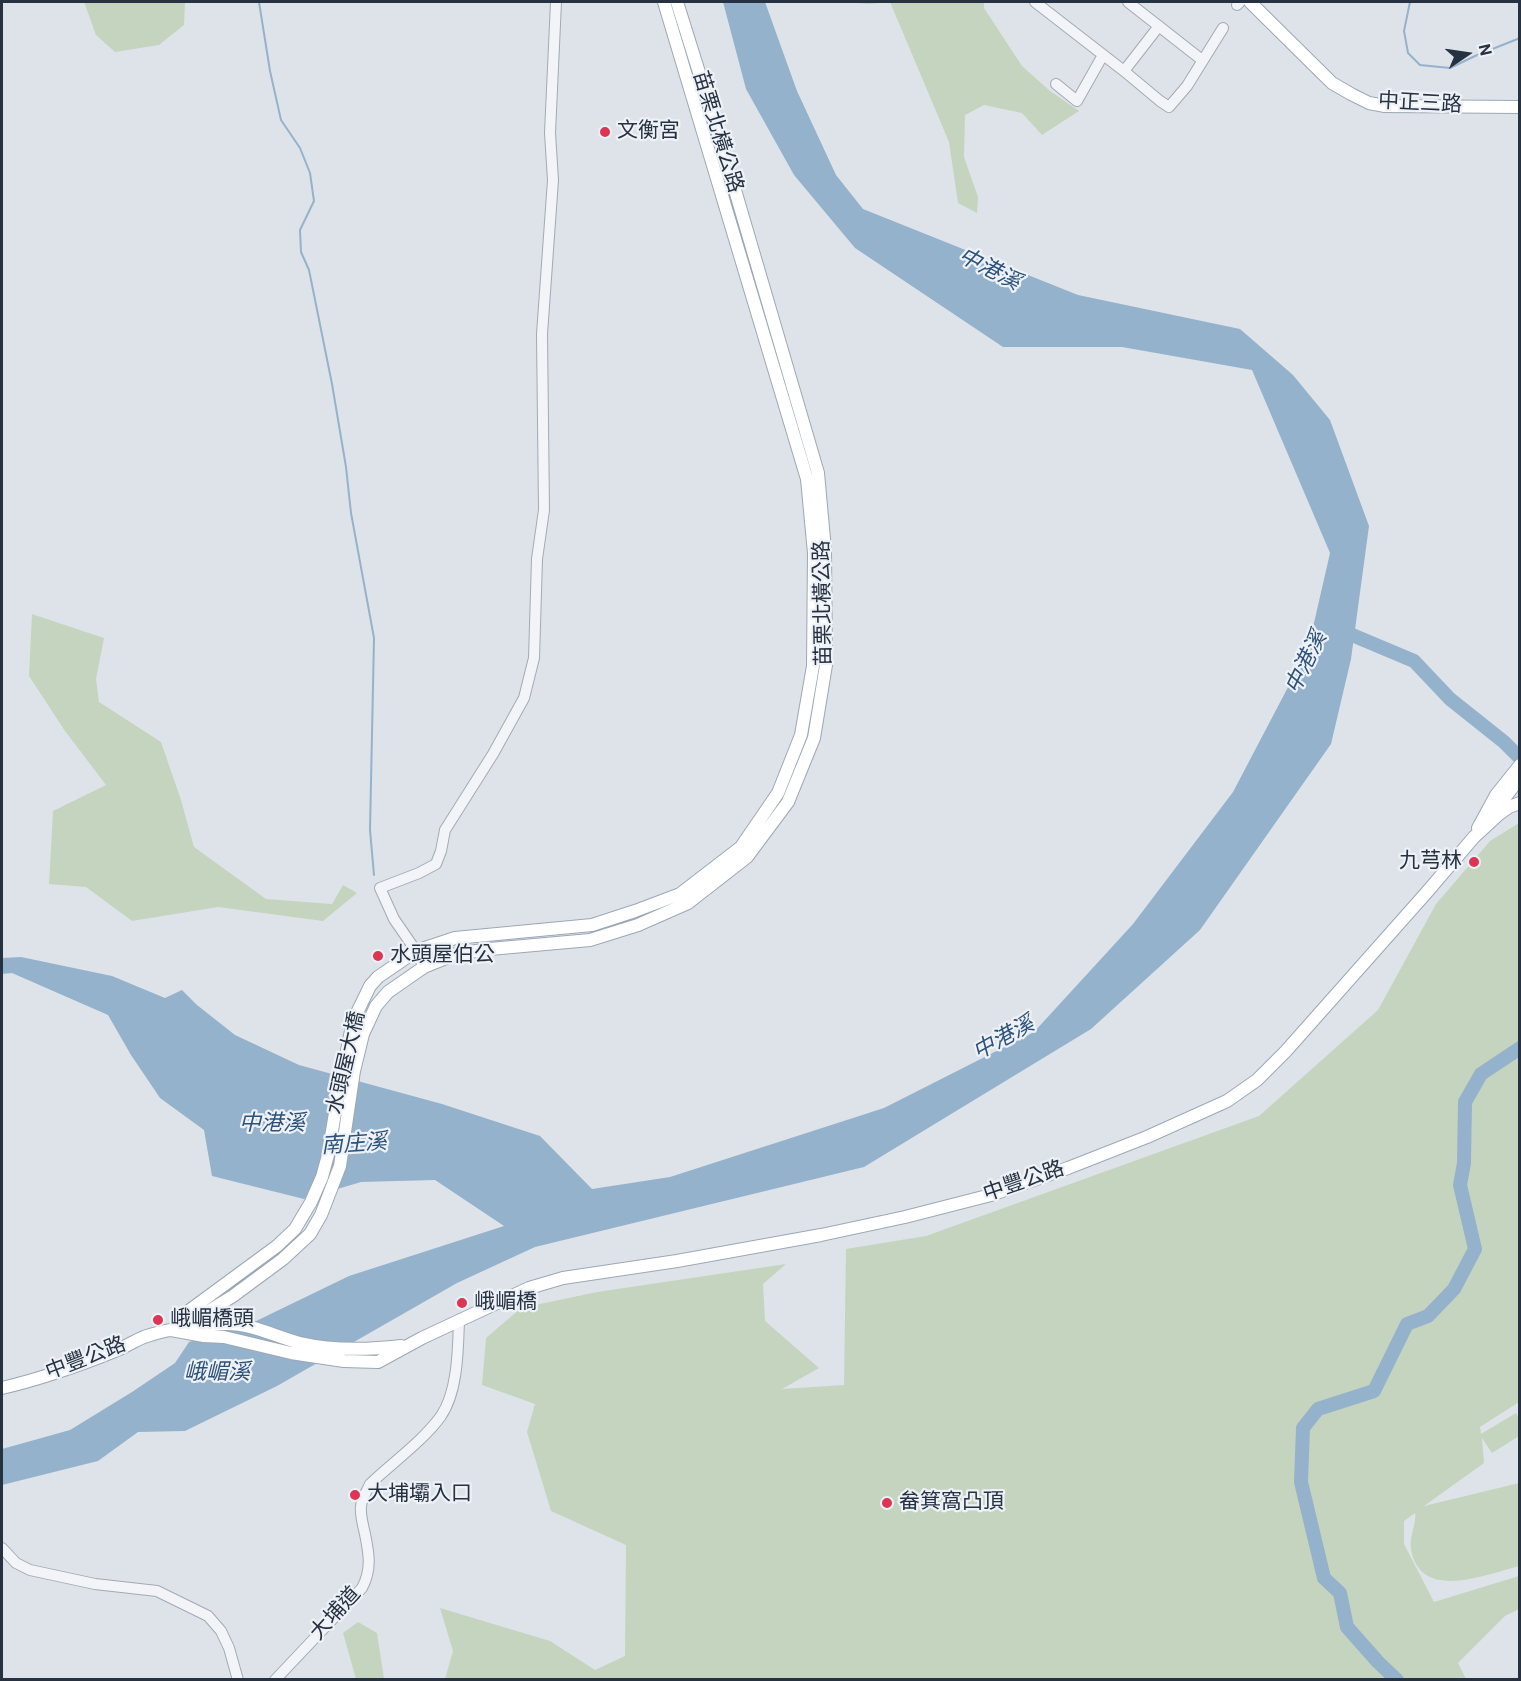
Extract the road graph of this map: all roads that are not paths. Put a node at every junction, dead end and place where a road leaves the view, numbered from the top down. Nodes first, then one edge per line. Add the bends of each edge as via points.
1 (556, 2) edge
2 (664, 2) edge
3 (677, 2) edge
4 (1035, 2) edge
5 (1128, 2) edge
6 (1250, 2) edge
7 (1159, 26) junction
8 (1223, 28) dead end
9 (1103, 54) junction
10 (1202, 60) junction
11 (1124, 71) junction
12 (1056, 84) dead end
13 (1520, 107) edge
14 (1519, 774) edge
15 (1520, 803) edge
16 (1478, 833) junction
17 (416, 951) junction
18 (424, 967) junction
19 (233, 1296) junction
20 (459, 1320) junction
21 (227, 1324) junction
22 (171, 1330) junction
23 (379, 1355) junction
24 (2, 1388) edge
25 (2, 1548) edge
26 (238, 1680) edge
27 (275, 1680) edge

1 - 17 street via 550,133 553,180 542,334 544,510 537,559 534,658 524,698 445,830 436,864 380,888 394,919
2 - 17 main road, 苗栗北橫公路 via 807,479 814,553 813,666 801,735 778,794 741,847 680,894 592,925 455,938
3 - 18 main road, 苗栗北橫公路 via 818,472 825,550 826,665 814,738 788,802 747,857 688,903 590,940 456,954
4 - 9 street
5 - 7 street
6 - 13 main road, 中正三路 via 1332,83 1370,102 1385,106
7 - 10 street
7 - 11 street
8 - 10 street
9 - 11 street
9 - 12 street via 1077,101
10 - 11 street via 1169,107
14 - 16 main road
15 - 16 main road, 中豐公路 via 1509,807
16 - 20 main road, 中豐公路 via 1286,1051 1257,1080 1227,1101 1147,1137 991,1195 821,1235 563,1278 529,1288
17 - 18 street
17 - 22 main road, 水頭屋大橋 via 378,977 358,1009 325,1166 295,1229 265,1257 190,1310
18 - 19 main road, 水頭屋大橋 via 388,992 370,1016 354,1071 340,1167 310,1234
19 - 21 main road via 226,1308
19 - 22 main road
20 - 23 main road, 中豐公路 via 411,1345
20 - 27 street, 大埔道 via 458,1354 442,1414 370,1484 364,1496 361,1507 369,1566 362,1588
21 - 22 main road, 中豐公路
21 - 23 main road via 300,1343
22 - 23 main road, 中豐公路 via 324,1359 344,1361
22 - 24 main road, 中豐公路 via 143,1337 70,1368
25 - 26 street via 15,1563 30,1570 95,1584 157,1591 208,1616 229,1648

